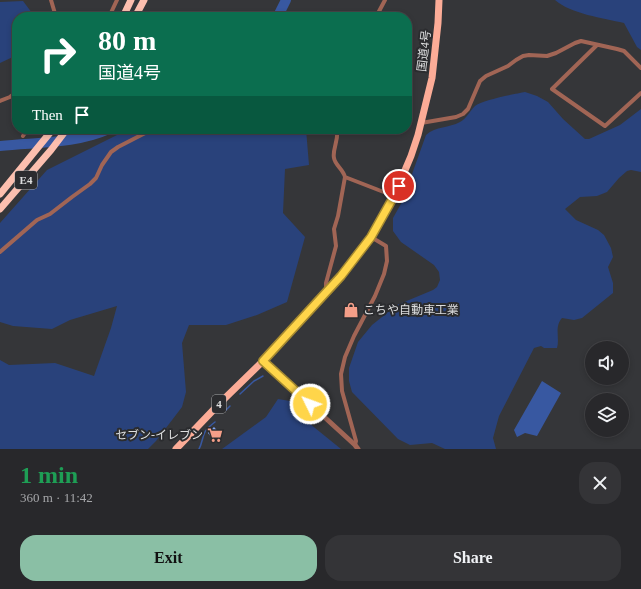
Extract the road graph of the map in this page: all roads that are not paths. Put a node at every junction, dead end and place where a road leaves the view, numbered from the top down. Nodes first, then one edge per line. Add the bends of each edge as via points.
1 (51, 0) edge
2 (117, 0) edge
3 (131, 0) edge
4 (144, 0) edge
5 (385, 0) edge
6 (439, 0) edge
7 (55, 12) edge
8 (111, 12) edge
9 (125, 12) edge
10 (138, 12) edge
11 (379, 12) edge
12 (597, 45) junction
13 (641, 68) edge
14 (641, 93) edge
15 (12, 96) edge
16 (0, 101) edge
17 (420, 123) junction
18 (49, 134) edge
19 (63, 134) edge
20 (143, 134) edge
21 (338, 134) edge
22 (345, 177) junction
23 (0, 194) edge
24 (394, 196) junction
25 (0, 209) edge
26 (371, 237) junction
27 (0, 252) edge
28 (326, 293) junction
29 (263, 361) junction
30 (356, 447) edge
31 (176, 449) edge

1 - 7 street
2 - 8 street
3 - 9 highway
4 - 10 highway
5 - 11 street
6 - 17 highway, 国道4号 / 4 via 432,78
12 - 13 street via 624,51
12 - 14 street via 552,89 605,126
12 - 17 street via 581,41 547,56 523,56 483,78 463,114
15 - 16 street
17 - 24 highway, 国道4号 / 4 via 412,156
18 - 23 highway, E4
19 - 25 highway, E4
20 - 27 street via 111,152 90,184 38,220
21 - 22 street via 333,157
22 - 24 street
22 - 28 street via 334,229 336,246 326,283
24 - 26 highway, 国道4号 / 4
26 - 28 highway, 国道4号 / 4
26 - 30 street via 386,246 387,261 375,296 345,357 341,374 342,391
28 - 29 highway, 国道4号 / 4
29 - 30 street
29 - 31 highway, 国道4号 / 4

